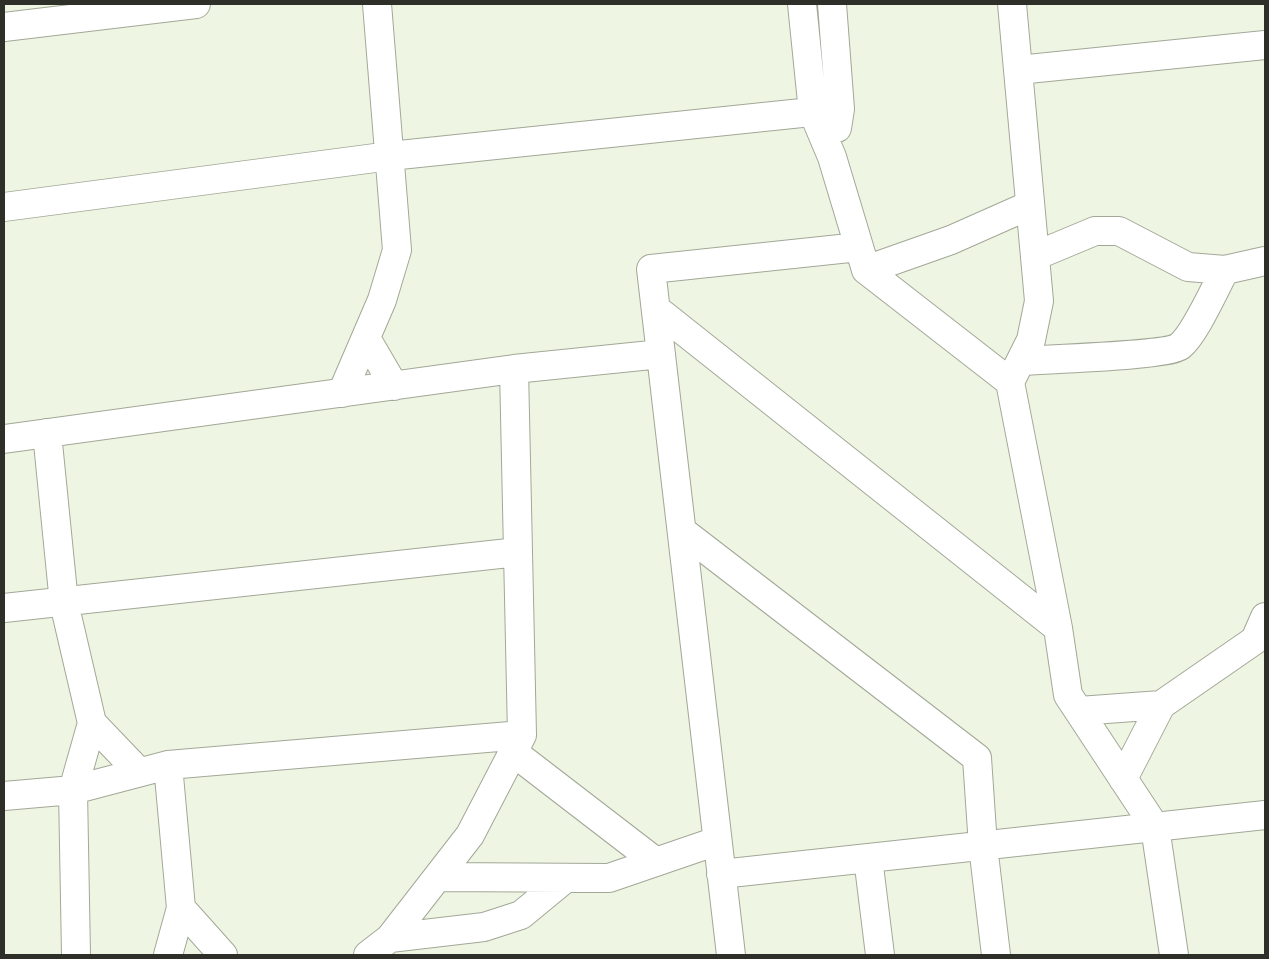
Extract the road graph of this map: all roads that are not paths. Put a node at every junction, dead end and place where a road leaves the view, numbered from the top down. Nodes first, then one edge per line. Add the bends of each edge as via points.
1 (196, 4) edge
2 (378, 4) edge
3 (802, 4) edge
4 (832, 4) edge
5 (1012, 4) edge
6 (4, 26) edge
7 (1265, 44) edge
8 (1018, 70) junction
9 (840, 110) junction
10 (813, 112) junction
11 (390, 156) junction
12 (832, 157) junction
13 (1030, 205) junction
14 (4, 207) edge
15 (1035, 256) junction
16 (862, 258) junction
17 (1265, 261) edge
18 (1225, 270) junction
19 (656, 309) junction
20 (366, 338) junction
21 (661, 354) junction
22 (514, 370) junction
23 (1016, 371) junction
24 (394, 386) junction
25 (342, 393) junction
26 (47, 433) junction
27 (4, 439) edge
28 (682, 531) junction
29 (518, 552) junction
30 (64, 602) junction
31 (4, 608) edge
32 (1265, 617) edge
33 (1058, 628) junction
34 (1161, 705) junction
35 (1079, 711) junction
36 (92, 723) junction
37 (518, 744) junction
38 (168, 765) junction
39 (139, 772) junction
40 (1123, 779) junction
41 (73, 790) junction
42 (4, 796) edge
43 (1265, 815) edge
44 (1155, 827) junction
45 (718, 841) junction
46 (983, 846) junction
47 (868, 858) junction
48 (656, 862) junction
49 (721, 874) junction
50 (438, 877) junction
51 (566, 878) junction
52 (181, 908) junction
53 (390, 938) junction
54 (76, 955) edge
55 (168, 955) edge
56 (223, 955) edge
57 (368, 955) edge
58 (731, 955) edge
59 (880, 955) edge
60 (996, 955) edge
61 (1174, 955) edge

1 - 6 street
2 - 11 street
3 - 10 street
4 - 9 street
5 - 8 street
7 - 8 street
8 - 13 street
9 - 10 street
9 - 12 street
10 - 11 street
10 - 12 street
11 - 14 street
11 - 20 street via 397,250
12 - 16 street
13 - 15 street
13 - 16 street via 951,240
15 - 18 street via 1095,232 1119,231 1188,267
15 - 23 street via 1039,301 1031,340
16 - 19 street via 651,269
16 - 23 street
17 - 18 street
18 - 23 street via 1195,326 1180,346 1158,352
19 - 21 street
19 - 33 street
20 - 24 street
20 - 25 street
21 - 22 street
21 - 28 street
22 - 24 street
22 - 29 street
23 - 33 street
24 - 25 street
25 - 26 street
26 - 27 street
26 - 30 street
28 - 45 street
28 - 46 street via 977,758
29 - 30 street
29 - 37 street
30 - 31 street
30 - 36 street
32 - 34 street via 1254,640
33 - 35 street via 1068,695
34 - 35 street
34 - 40 street
35 - 40 street
36 - 39 street
36 - 41 street
37 - 38 street
37 - 48 street
37 - 50 street via 470,835
38 - 39 street
38 - 52 street
39 - 41 street
40 - 44 street
41 - 42 street
41 - 54 street
43 - 44 street
44 - 46 street
44 - 61 street
45 - 48 street
45 - 49 street
46 - 47 street
46 - 60 street
47 - 49 street
47 - 59 street
48 - 51 street via 609,878
49 - 58 street
50 - 51 street
50 - 53 street
51 - 53 street via 521,915 484,927
52 - 55 street
52 - 56 street
53 - 57 street

